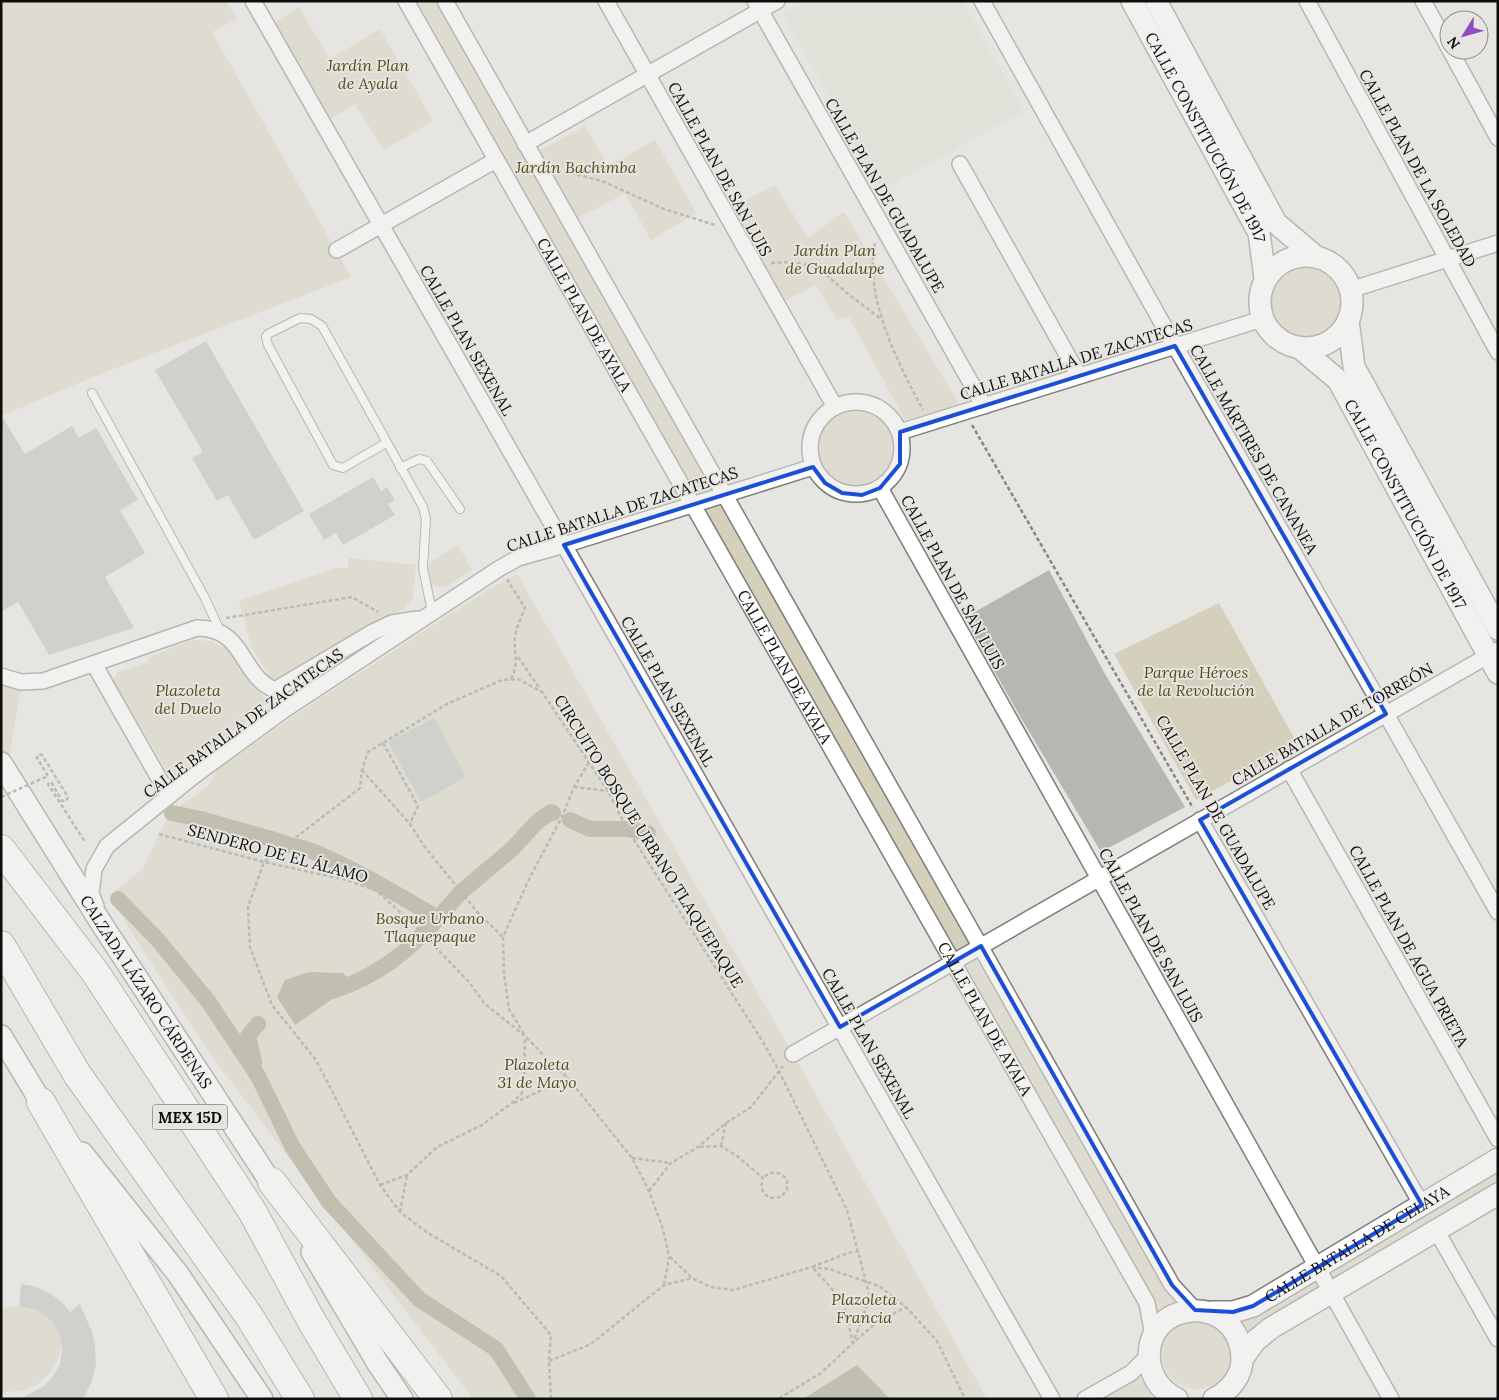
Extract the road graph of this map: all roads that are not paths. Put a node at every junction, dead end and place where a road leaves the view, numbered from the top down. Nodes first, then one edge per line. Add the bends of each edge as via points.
1 (253, 1) edge
2 (406, 1) edge
3 (445, 1) edge
4 (606, 1) edge
5 (777, 1) edge
6 (982, 1) edge
7 (1132, 1) edge
8 (1156, 1) edge
9 (1307, 1) edge
10 (1424, 1) edge
11 (758, 6) edge
12 (1439, 29) edge
13 (1456, 60) edge
14 (647, 75) junction
15 (1498, 138) edge
16 (525, 144) junction
17 (496, 160) junction
18 (960, 164) dead end
19 (381, 225) junction
20 (1498, 243) edge
21 (338, 250) dead end
22 (1315, 256) junction
23 (1447, 259) junction
24 (1265, 278) junction
25 (1350, 290) junction
26 (1262, 319) junction
27 (1348, 320) junction
28 (1174, 346) junction
29 (1300, 348) junction
30 (1498, 352) edge
31 (1078, 376) junction
32 (92, 393) dead end
33 (835, 406) junction
34 (984, 406) junction
35 (900, 432) junction
36 (386, 443) junction
37 (813, 467) junction
38 (400, 468) junction
39 (880, 488) junction
40 (725, 495) junction
41 (693, 505) junction
42 (460, 509) dead end
43 (564, 545) junction
44 (428, 615) junction
45 (217, 626) junction
46 (1498, 629) edge
47 (1494, 660) edge
48 (94, 664) junction
49 (1, 676) edge
50 (274, 690) junction
51 (284, 710) junction
52 (1386, 714) junction
53 (1, 762) edge
54 (1289, 769) junction
55 (169, 796) junction
56 (1200, 820) junction
57 (1, 849) edge
58 (1098, 878) junction
59 (1498, 912) edge
60 (103, 926) junction
61 (1, 945) edge
62 (981, 946) junction
63 (953, 962) junction
64 (840, 1027) junction
65 (2, 1036) edge
66 (793, 1054) dead end
67 (41, 1102) junction
68 (1498, 1140) edge
69 (1498, 1159) edge
70 (272, 1182) junction
71 (1498, 1194) edge
72 (1422, 1205) junction
73 (1436, 1230) junction
74 (1318, 1267) junction
75 (1332, 1292) junction
76 (1203, 1311) junction
77 (1498, 1339) edge
78 (1151, 1346) junction
79 (1240, 1368) junction
80 (1168, 1398) edge
81 (214, 1399) edge
82 (262, 1399) edge
83 (300, 1399) edge
84 (358, 1399) edge
85 (402, 1399) edge
86 (438, 1399) edge
87 (1052, 1399) edge
88 (1086, 1399) edge
89 (1214, 1399) edge
90 (1241, 1399) edge
91 (1391, 1399) edge

1 - 19 street, CALLE PLAN SEXENAL
2 - 17 street, CALLE PLAN DE AYALA
3 - 16 street, CALLE PLAN DE AYALA
4 - 14 street, CALLE PLAN DE SAN LUIS
5 - 11 street
6 - 28 street, CALLE MÁRTIRES DE CANANEA
7 - 24 street, CALLE CONSTITUCIÓN DE 1917 via 1259,233
8 - 22 street, CALLE CONSTITUCIÓN DE 1917 via 1276,223
9 - 23 street, CALLE PLAN DE LA SOLEDAD
10 - 12 street
11 - 14 street
11 - 34 street, CALLE PLAN DE GUADALUPE
13 - 15 street
14 - 16 street
14 - 33 street, CALLE PLAN DE SAN LUIS
16 - 40 street, CALLE PLAN DE AYALA
17 - 19 street
17 - 41 street, CALLE PLAN DE AYALA
18 - 31 street
19 - 21 street
19 - 43 street, CALLE PLAN SEXENAL
20 - 23 street
22 - 24 street via 1300,255 1286,259
22 - 25 street via 1338,268
23 - 25 street
23 - 30 street, CALLE PLAN DE LA SOLEDAD
24 - 26 street via 1260,292
25 - 27 street via 1352,300
26 - 28 street, CALLE BATALLA DE ZACATECAS
26 - 29 street via 1277,339
27 - 29 street via 1329,342 1315,348
27 - 46 street, CALLE CONSTITUCIÓN DE 1917 via 1354,367
28 - 31 street, CALLE BATALLA DE ZACATECAS
28 - 52 street, CALLE MÁRTIRES DE CANANEA
29 - 47 street, CALLE CONSTITUCIÓN DE 1917 via 1338,380
31 - 34 street, CALLE BATALLA DE ZACATECAS
32 - 45 lane via 205,598
33 - 35 street via 847,402 873,405 884,411
33 - 37 street via 821,417 812,432 809,450
34 - 35 street, CALLE BATALLA DE ZACATECAS
35 - 39 street via 900,464 892,478
36 - 36 lane via 322,326 311,319 300,318 268,334 268,344 333,465 343,468
36 - 38 lane
37 - 39 street via 825,483 842,493 862,495
37 - 40 street, CALLE BATALLA DE ZACATECAS
38 - 42 lane via 419,459 427,461
38 - 44 lane via 425,513 424,568
39 - 58 street, CALLE PLAN DE SAN LUIS
40 - 41 street, CALLE BATALLA DE ZACATECAS
40 - 62 street, CALLE PLAN DE AYALA
41 - 43 street, CALLE BATALLA DE ZACATECAS
41 - 63 street, CALLE PLAN DE AYALA
43 - 44 street, CALLE BATALLA DE ZACATECAS via 518,558
43 - 64 street, CALLE PLAN SEXENAL
44 - 50 street, CALLE BATALLA DE ZACATECAS via 392,623 373,632
44 - 51 street, CALLE BATALLA DE ZACATECAS
45 - 48 street via 197,628
45 - 50 street, CALLE BATALLA DE ZACATECAS via 236,646 262,683
47 - 52 street, CALLE BATALLA DE TORREÓN
48 - 49 street via 43,681 21,682
48 - 55 street
50 - 51 street
51 - 55 street, CALLE BATALLA DE ZACATECAS
52 - 54 street, CALLE BATALLA DE TORREÓN
52 - 59 street, CALLE MÁRTIRES DE CANANEA
53 - 60 street, CALZADA LÁZARO CÁRDENAS
54 - 56 street, CALLE BATALLA DE TORREÓN
54 - 68 street, CALLE PLAN DE AGUA PRIETA
55 - 60 street, CALLE BATALLA DE ZACATECAS via 106,846 94,869 91,893
56 - 58 street, CALLE BATALLA DE TORREÓN
56 - 72 street, CALLE PLAN DE GUADALUPE
57 - 84 highway, CALZADA LÁZARO CÁRDENAS / MEX 15D via 95,972 247,1203
58 - 62 street, CALLE BATALLA DE TORREÓN
58 - 74 street, CALLE PLAN DE SAN LUIS
60 - 70 street, CALZADA LÁZARO CÁRDENAS
61 - 83 highway via 77,1074 249,1316
62 - 63 street, CALLE BATALLA DE TORREÓN
62 - 76 street, CALLE PLAN DE AYALA via 1172,1285
63 - 64 street, CALLE BATALLA DE TORREÓN
63 - 78 street, CALLE PLAN DE AYALA via 1147,1303
64 - 66 street, CALLE BATALLA DE TORREÓN
64 - 87 street, CALLE PLAN SEXENAL
65 - 67 street
67 - 81 highway
67 - 82 street via 178,1274
69 - 72 street, CALLE BATALLA DE CELAYA
70 - 85 street, CALZADA LÁZARO CÁRDENAS
70 - 86 highway
71 - 73 street, CALLE BATALLA DE CELAYA
72 - 74 street, CALLE BATALLA DE CELAYA
73 - 75 street, CALLE BATALLA DE CELAYA
73 - 77 street
74 - 75 street, CALLE PLAN DE SAN LUIS
74 - 76 street, CALLE BATALLA DE CELAYA via 1253,1306 1233,1312
75 - 79 street, CALLE BATALLA DE CELAYA via 1255,1341
75 - 91 street, CALLE PLAN DE SAN LUIS
76 - 78 street, CALLE BATALLA DE CELAYA via 1178,1313 1170,1317 1163,1322
76 - 79 street via 1224,1320 1234,1331 1240,1344
78 - 80 street via 1151,1371
78 - 88 street via 1131,1373
79 - 89 street, CALLE BATALLA DE CELAYA via 1232,1385
79 - 90 street

